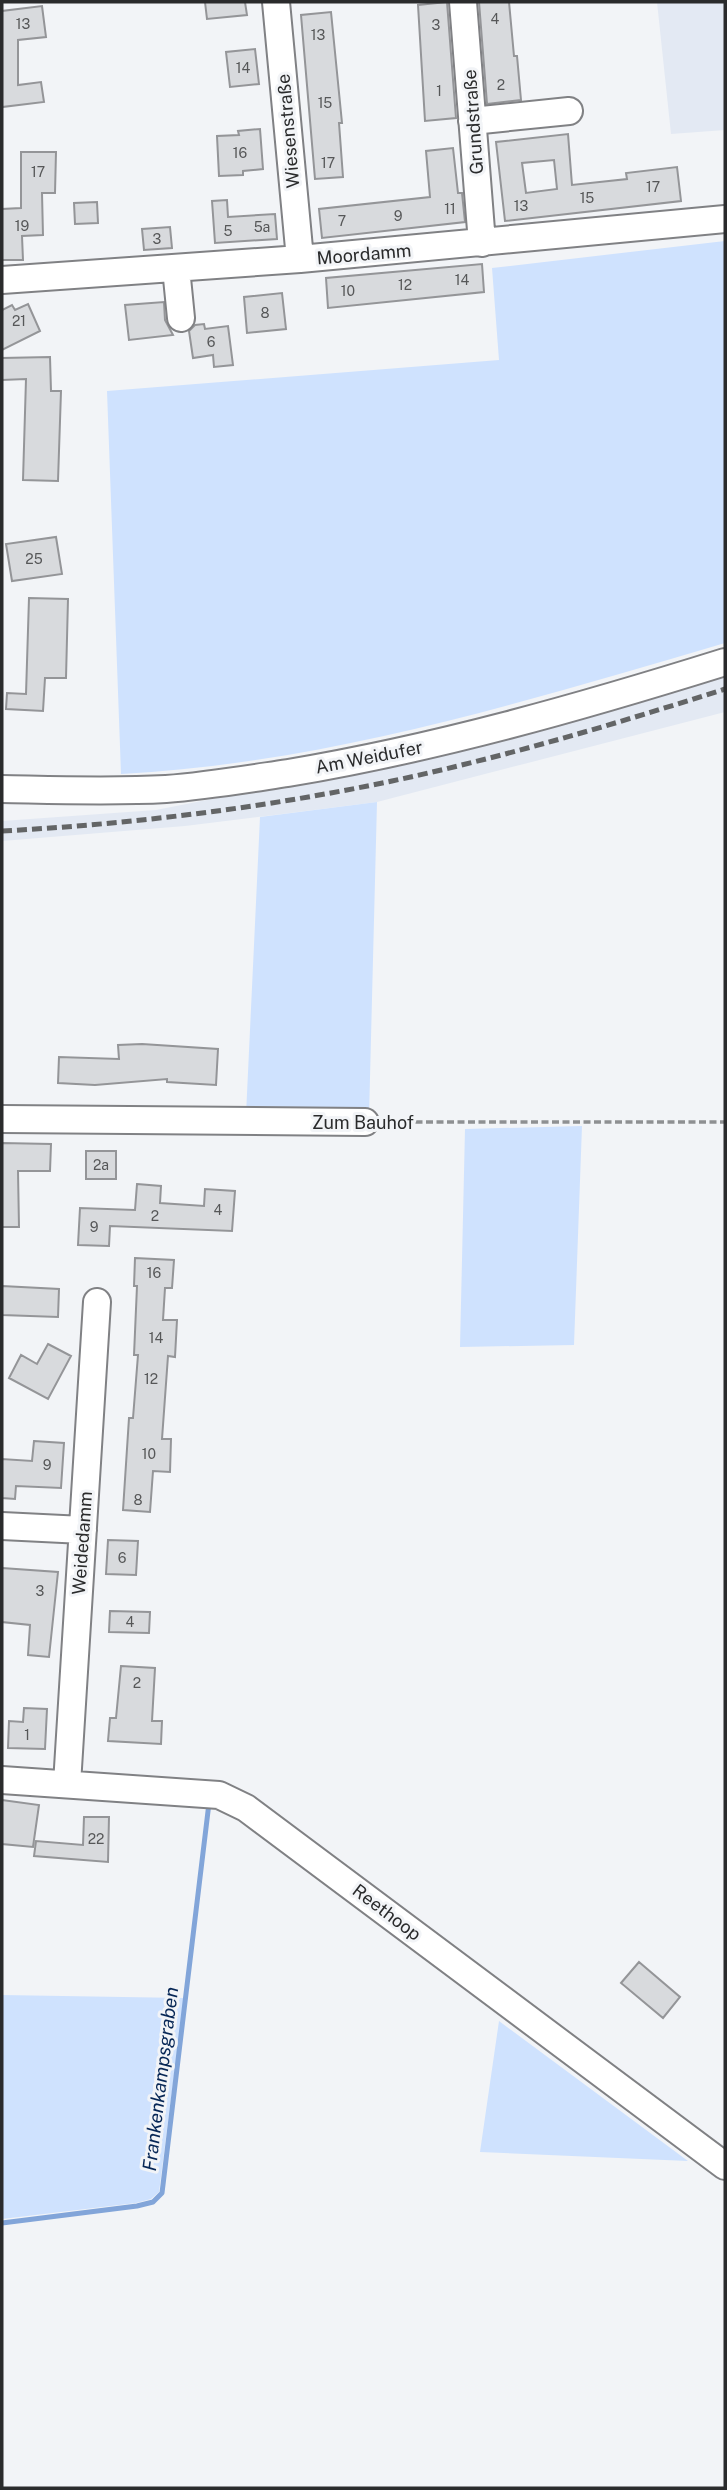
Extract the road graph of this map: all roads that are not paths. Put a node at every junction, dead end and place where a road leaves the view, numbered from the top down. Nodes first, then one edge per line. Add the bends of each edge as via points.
1 (276, 2) edge
2 (464, 2) edge
3 (569, 111) dead end
4 (472, 121) junction
5 (725, 219) edge
6 (482, 243) junction
7 (300, 260) junction
8 (176, 268) junction
9 (2, 281) edge
10 (181, 318) dead end
11 (725, 662) edge
12 (2, 789) edge
13 (2, 1119) edge
14 (365, 1122) road end
15 (97, 1302) dead end
16 (2, 1527) edge
17 (83, 1530) junction
18 (2, 1780) edge
19 (67, 1784) junction
20 (725, 2166) edge

1 - 7 street, Wiesenstraße
2 - 4 street, Grundstraße
3 - 4 street
4 - 6 street, Grundstraße
5 - 6 street, Moordamm
6 - 7 street, Moordamm
7 - 8 street, Moordamm
8 - 9 street, Moordamm
8 - 10 street
11 - 12 street, Am Weidufer via 580,707 413,750 324,767 167,789
13 - 14 street, Zum Bauhof
15 - 17 street, Weidedamm
16 - 17 street
17 - 19 street, Weidedamm
18 - 19 street, Reethoop
19 - 20 street, Reethoop via 219,1795 246,1808

